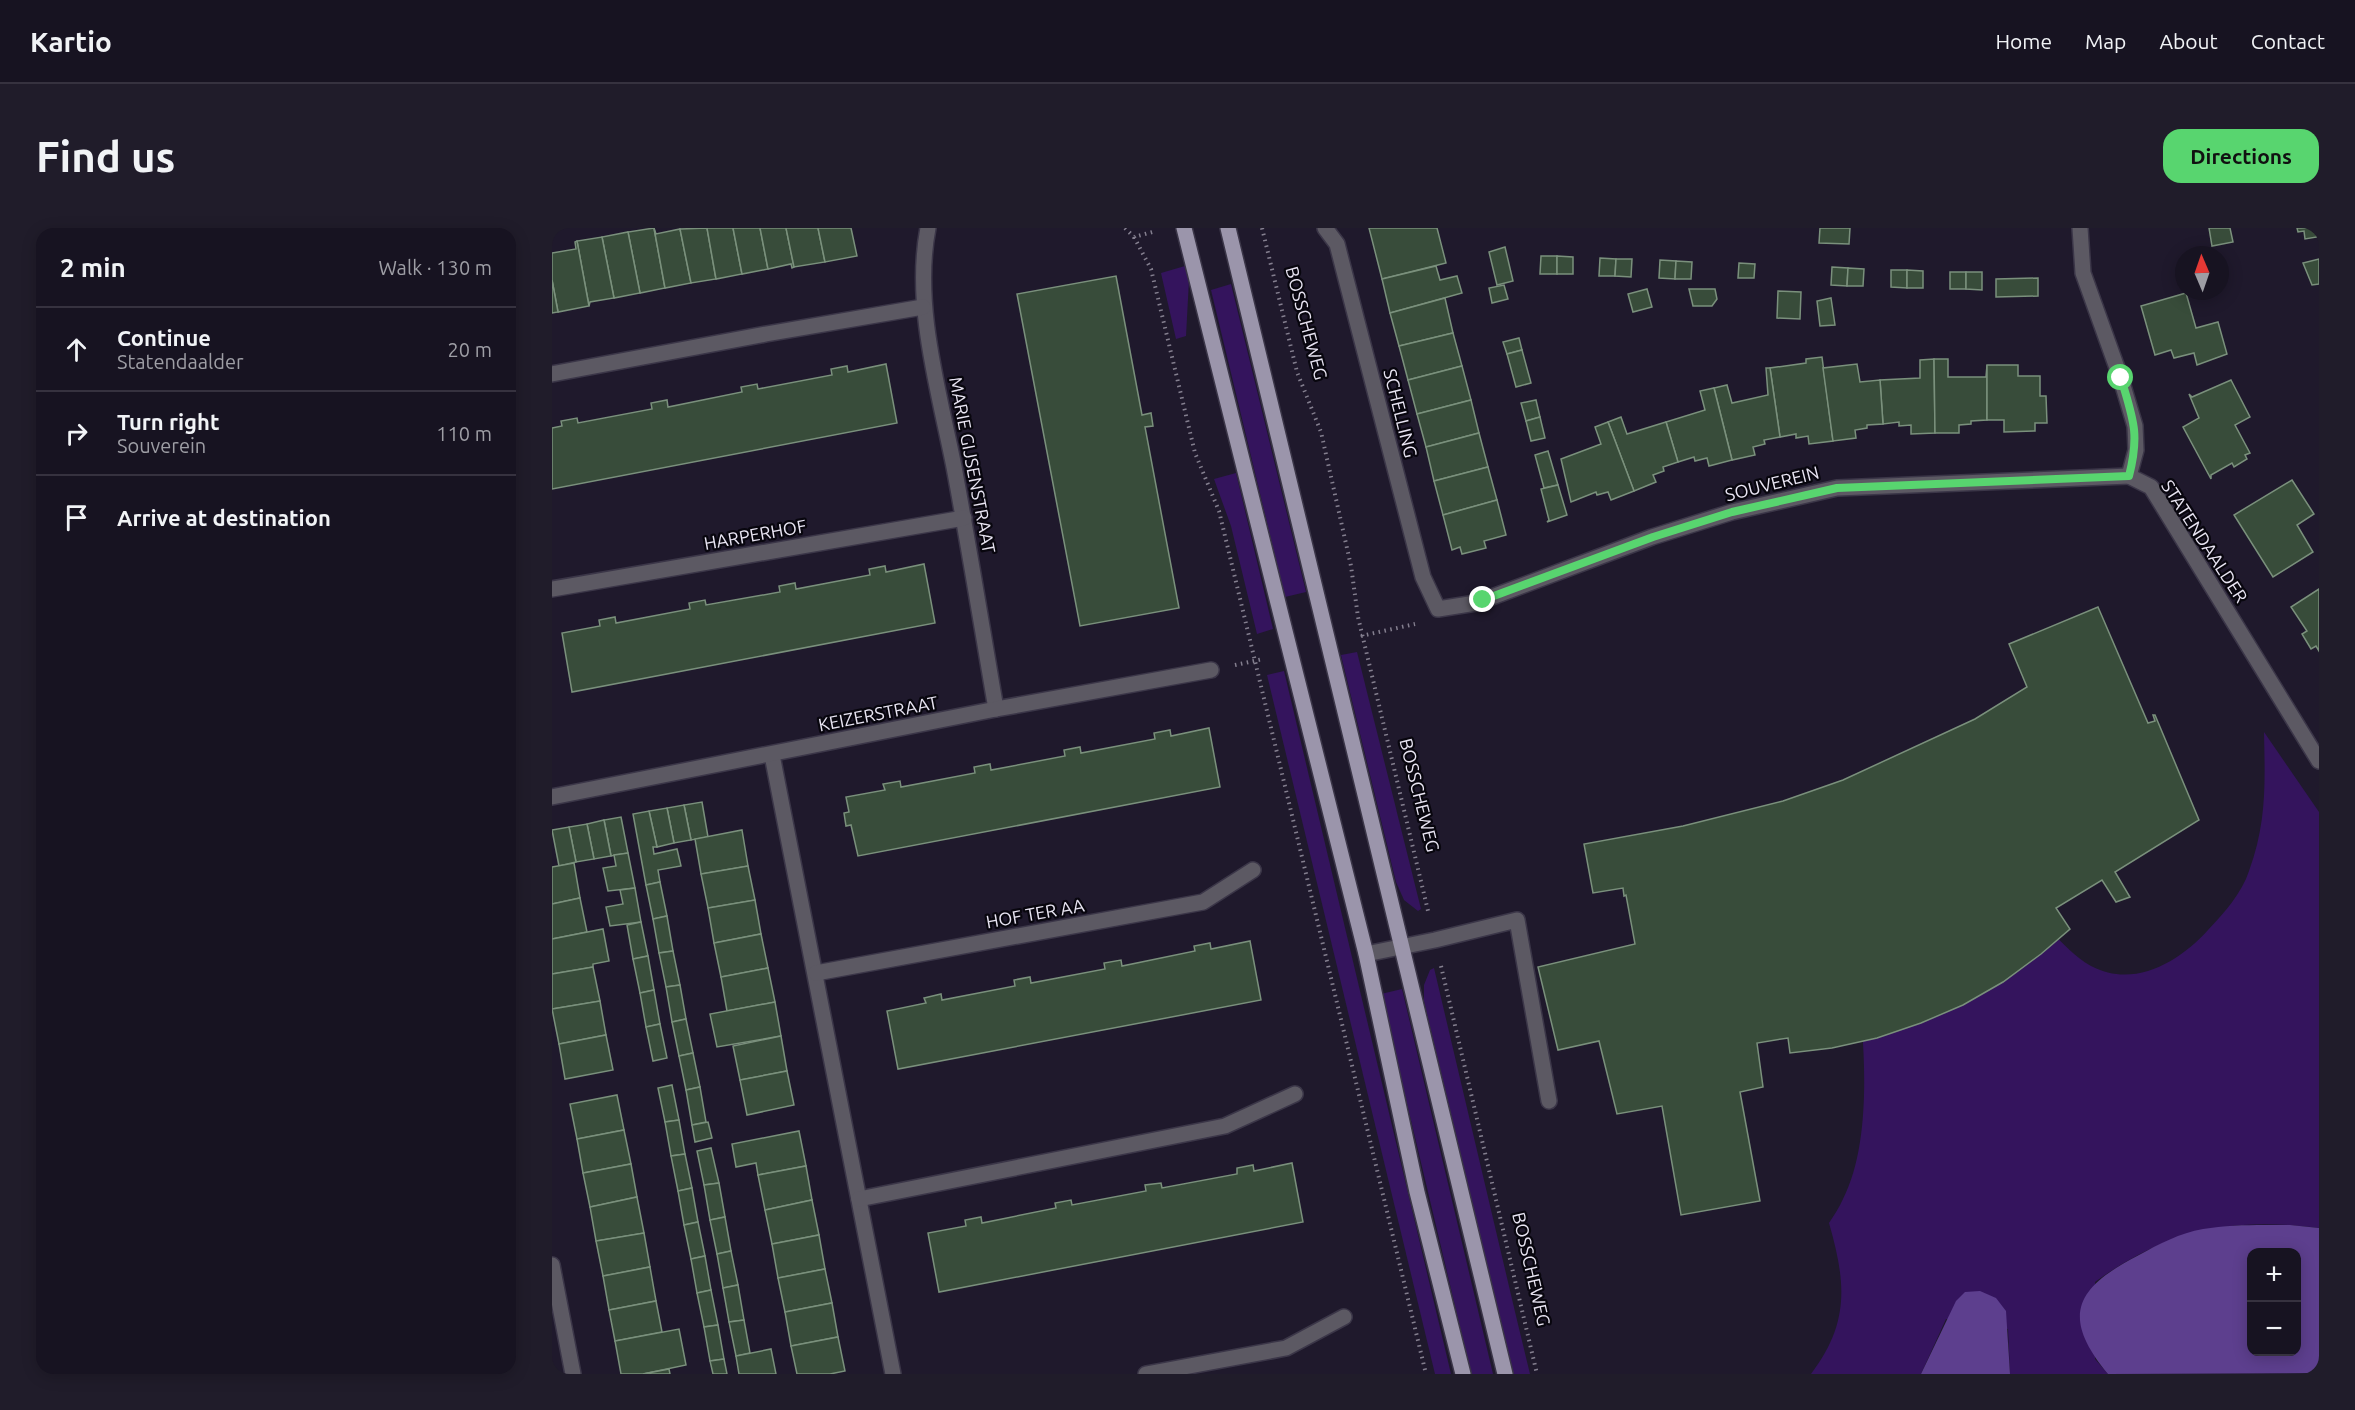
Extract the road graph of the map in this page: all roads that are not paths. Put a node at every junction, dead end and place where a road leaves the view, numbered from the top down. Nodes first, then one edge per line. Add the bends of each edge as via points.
1 (928, 228) edge
2 (1184, 228) edge
3 (1228, 228) edge
4 (1325, 228) edge
5 (2080, 228) edge
6 (923, 307) junction
7 (552, 374) edge
8 (2129, 476) junction
9 (964, 518) junction
10 (552, 589) edge
11 (1438, 609) joint
12 (1211, 670) dead end
13 (996, 709) junction
14 (772, 755) junction
15 (2319, 761) edge
16 (552, 797) edge
17 (1253, 870) dead end
18 (1402, 947) junction
19 (1366, 954) junction
20 (816, 973) junction
21 (1295, 1094) dead end
22 (1549, 1101) dead end
23 (859, 1199) junction
24 (552, 1265) edge
25 (1344, 1317) dead end
26 (573, 1374) edge
27 (893, 1374) edge
28 (1146, 1374) edge
29 (1463, 1374) edge
30 (1505, 1374) edge

1 - 6 street, MARIE GIJSENSTRAAT via 923,251
2 - 19 main road
3 - 18 main road
4 - 11 street, SCHELLING via 1337,244 1423,577
5 - 8 street via 2083,273 2135,426 2136,450
6 - 7 street
6 - 9 street, MARIE GIJSENSTRAAT
8 - 11 street, SOUVEREIN via 1837,488 1732,512 1476,603
8 - 15 street, STATENDAALDER via 2151,487
9 - 10 street, HARPERHOF
9 - 13 street, MARIE GIJSENSTRAAT
12 - 13 street, KEIZERSTRAAT
13 - 14 street, KEIZERSTRAAT
14 - 16 street, KEIZERSTRAAT
14 - 20 street
17 - 20 street, HOF TER AA via 1203,902
18 - 19 street
18 - 22 street via 1517,920
18 - 30 main road
19 - 29 main road
20 - 23 street
21 - 23 street via 1225,1126
23 - 27 street
24 - 26 street
25 - 28 street via 1286,1348

